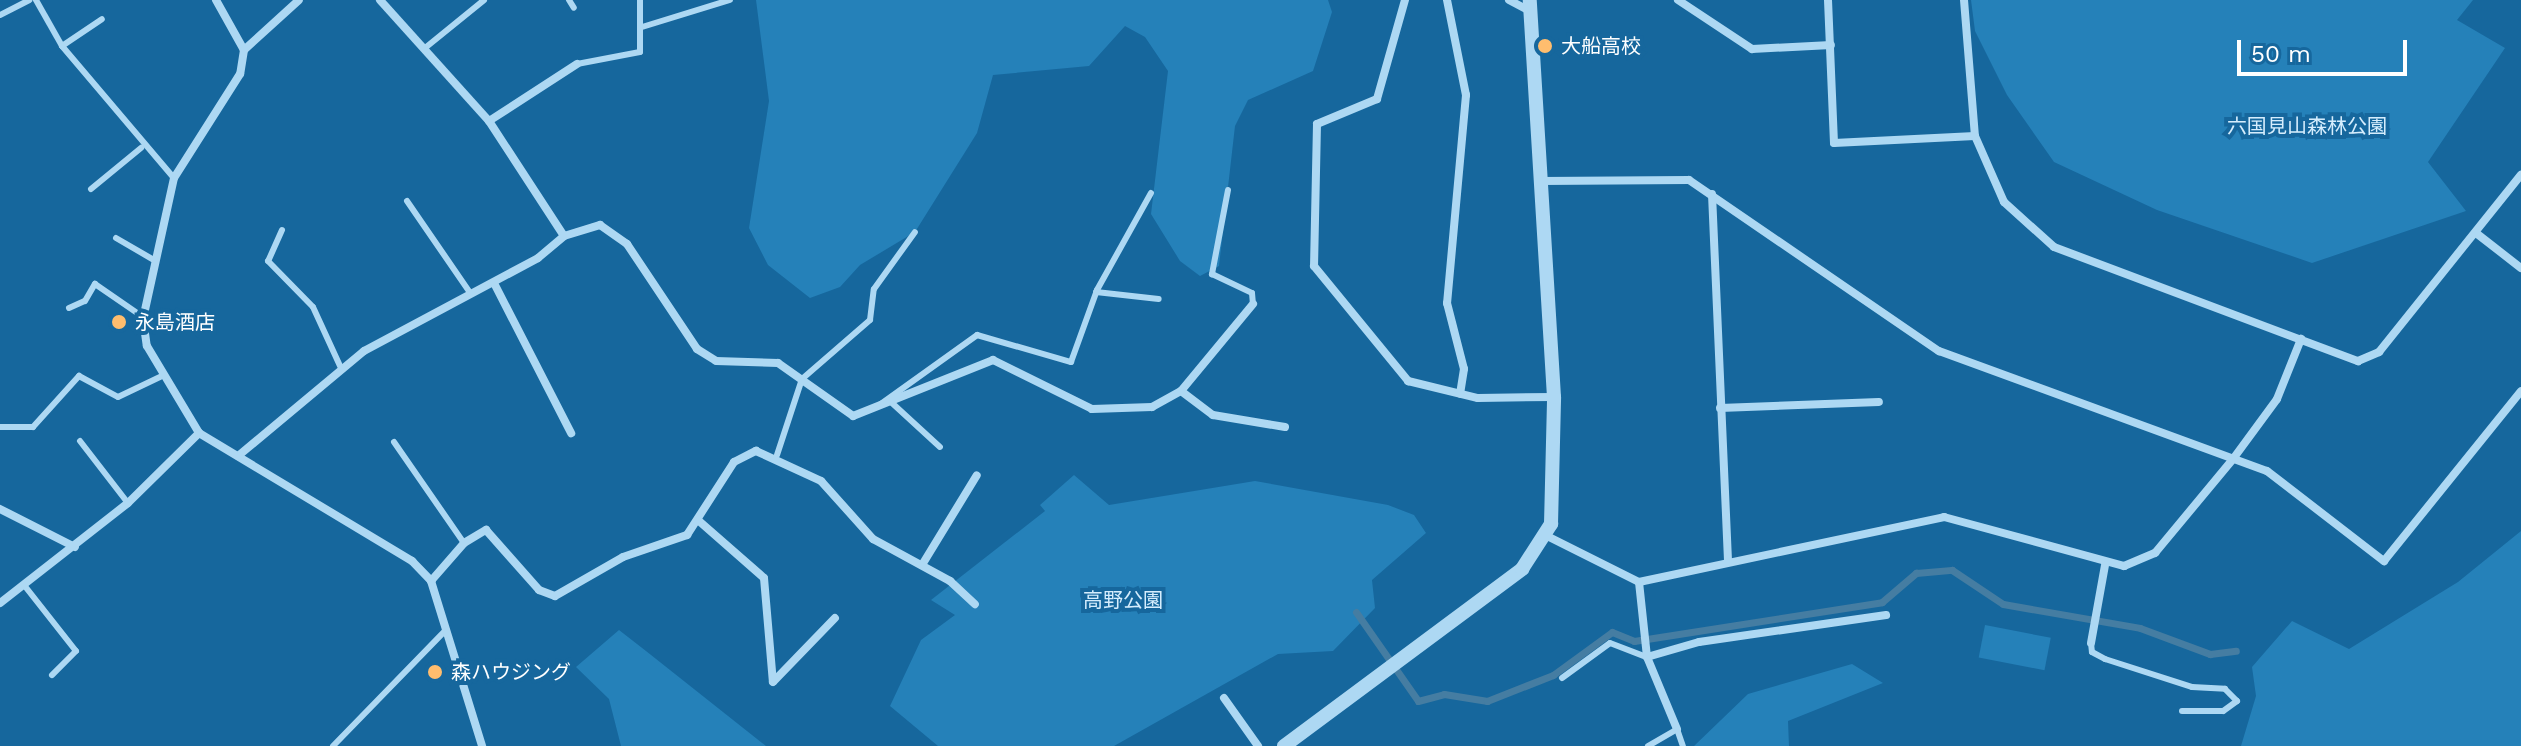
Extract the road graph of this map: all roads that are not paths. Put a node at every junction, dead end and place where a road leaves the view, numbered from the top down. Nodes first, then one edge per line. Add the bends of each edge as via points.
1 (29, 0) edge
2 (36, 0) edge
3 (216, 0) edge
4 (299, 0) edge
5 (380, 0) edge
6 (484, 0) edge
7 (569, 0) edge
8 (640, 0) edge
9 (730, 0) edge
10 (1405, 0) edge
11 (1447, 0) edge
12 (1509, 0) edge
13 (1678, 0) edge
14 (1828, 0) edge
15 (1964, 0) edge
16 (1530, 6) edge
17 (574, 8) dead end
18 (0, 15) edge
19 (102, 19) dead end
20 (642, 27) junction
21 (1831, 45) junction
22 (62, 46) junction
23 (425, 48) junction
24 (244, 50) junction
25 (577, 64) joint
26 (489, 121) junction
27 (1975, 136) junction
28 (141, 148) junction
29 (2521, 175) edge
30 (174, 178) junction
31 (1541, 181) junction
32 (91, 189) dead end
33 (1228, 190) dead end
34 (1151, 193) dead end
35 (1712, 194) junction
36 (407, 201) dead end
37 (282, 230) dead end
38 (915, 232) dead end
39 (2476, 233) junction
40 (564, 236) junction
41 (116, 238) dead end
42 (154, 260) junction
43 (2521, 268) edge
44 (494, 283) junction
45 (1096, 292) junction
46 (471, 294) junction
47 (1159, 299) dead end
48 (1253, 304) joint
49 (69, 308) dead end
50 (143, 317) junction
51 (2301, 339) junction
52 (340, 366) junction
53 (160, 377) junction
54 (802, 379) junction
55 (1181, 391) junction
56 (2521, 391) edge
57 (1460, 394) junction
58 (1554, 397) junction
59 (1879, 402) dead end
60 (892, 403) junction
61 (1720, 408) junction
62 (876, 409) junction
63 (0, 427) edge
64 (1285, 427) dead end
65 (199, 433) junction
66 (571, 433) dead end
67 (80, 441) dead end
68 (394, 442) dead end
69 (940, 447) dead end
70 (777, 455) junction
71 (238, 456) junction
72 (2233, 459) junction
73 (977, 475) dead end
74 (128, 503) junction
75 (0, 509) edge
76 (699, 521) junction
77 (1545, 535) junction
78 (464, 543) junction
79 (75, 547) junction
80 (1728, 560) junction
81 (922, 565) junction
82 (2105, 565) junction
83 (431, 581) junction
84 (1639, 582) junction
85 (24, 585) junction
86 (0, 603) edge
87 (975, 604) dead end
88 (1886, 615) dead end
89 (835, 618) dead end
90 (445, 631) junction
91 (2091, 643) joint
92 (1647, 657) junction
93 (52, 675) dead end
94 (1562, 678) dead end
95 (1224, 698) dead end
96 (2182, 711) dead end
97 (1677, 729) junction
98 (333, 746) edge
99 (482, 746) edge
100 (1258, 746) edge
101 (1284, 746) edge
102 (1648, 746) edge
103 (1683, 746) edge

1 - 18 lane
2 - 22 lane
3 - 24 street
4 - 24 street
5 - 23 street
6 - 23 lane
7 - 17 lane
8 - 20 lane
9 - 20 lane
10 - 57 street via 1377,99 1317,124 1314,266 1408,381
11 - 57 street via 1466,95 1447,303 1464,369
12 - 16 street
13 - 21 street via 1752,49
14 - 21 street
15 - 27 street
16 - 31 street
19 - 22 lane
20 - 25 lane via 640,52
21 - 27 street via 1834,143
22 - 28 lane
23 - 26 street
24 - 30 street via 240,74
25 - 26 street
26 - 40 street
27 - 51 street via 2004,202 2054,247
28 - 30 lane
28 - 32 lane
29 - 39 street
30 - 42 street
31 - 35 street via 1669,177
31 - 58 street
33 - 48 lane via 1212,274 1252,293
34 - 45 lane
35 - 61 street
35 - 72 street via 1939,351
36 - 46 lane
37 - 52 lane via 268,261 313,307
38 - 54 lane via 874,289 870,320
39 - 43 street
39 - 51 street via 2379,352 2358,361
40 - 44 street
40 - 54 street via 600,225 613,230 697,349 716,361 778,363
41 - 42 lane
42 - 50 street
44 - 46 street
44 - 66 street
45 - 47 lane
45 - 62 lane via 1071,362 977,335
46 - 52 street
48 - 55 street
49 - 50 lane via 85,301 95,284
50 - 53 street
51 - 72 street via 2277,399
52 - 71 street
53 - 63 lane via 118,397 79,376 33,427
53 - 65 street
54 - 62 street via 853,416
54 - 70 lane
55 - 60 street via 1130,412 1092,409 993,360
55 - 64 street via 1213,415
56 - 72 street via 2389,561 2267,471
57 - 58 street
58 - 77 street via 1555,488
59 - 61 street
60 - 62 street
60 - 69 lane
61 - 80 street
65 - 71 street
65 - 74 street
67 - 74 lane
68 - 78 lane
70 - 76 street via 740,457
70 - 81 street via 821,481 873,539
71 - 83 street via 412,561
72 - 82 street via 2155,553 2124,566
73 - 81 street
74 - 79 street
75 - 79 street
76 - 78 street via 687,535 623,557 555,596 539,590 486,530
76 - 89 street via 764,578 773,682
77 - 84 street
77 - 101 street via 1522,569 1471,611
78 - 83 street
79 - 85 street
80 - 82 street via 1944,517
80 - 84 street
81 - 87 street
82 - 91 street
83 - 90 street
84 - 92 street
85 - 86 street
85 - 93 lane via 76,651
88 - 92 street via 1699,642
90 - 98 lane
90 - 99 street
91 - 96 lane via 2105,659 2192,687 2225,689 2237,701 2223,711
92 - 94 lane via 1610,643
92 - 97 street
95 - 100 street
97 - 102 lane
97 - 103 lane

